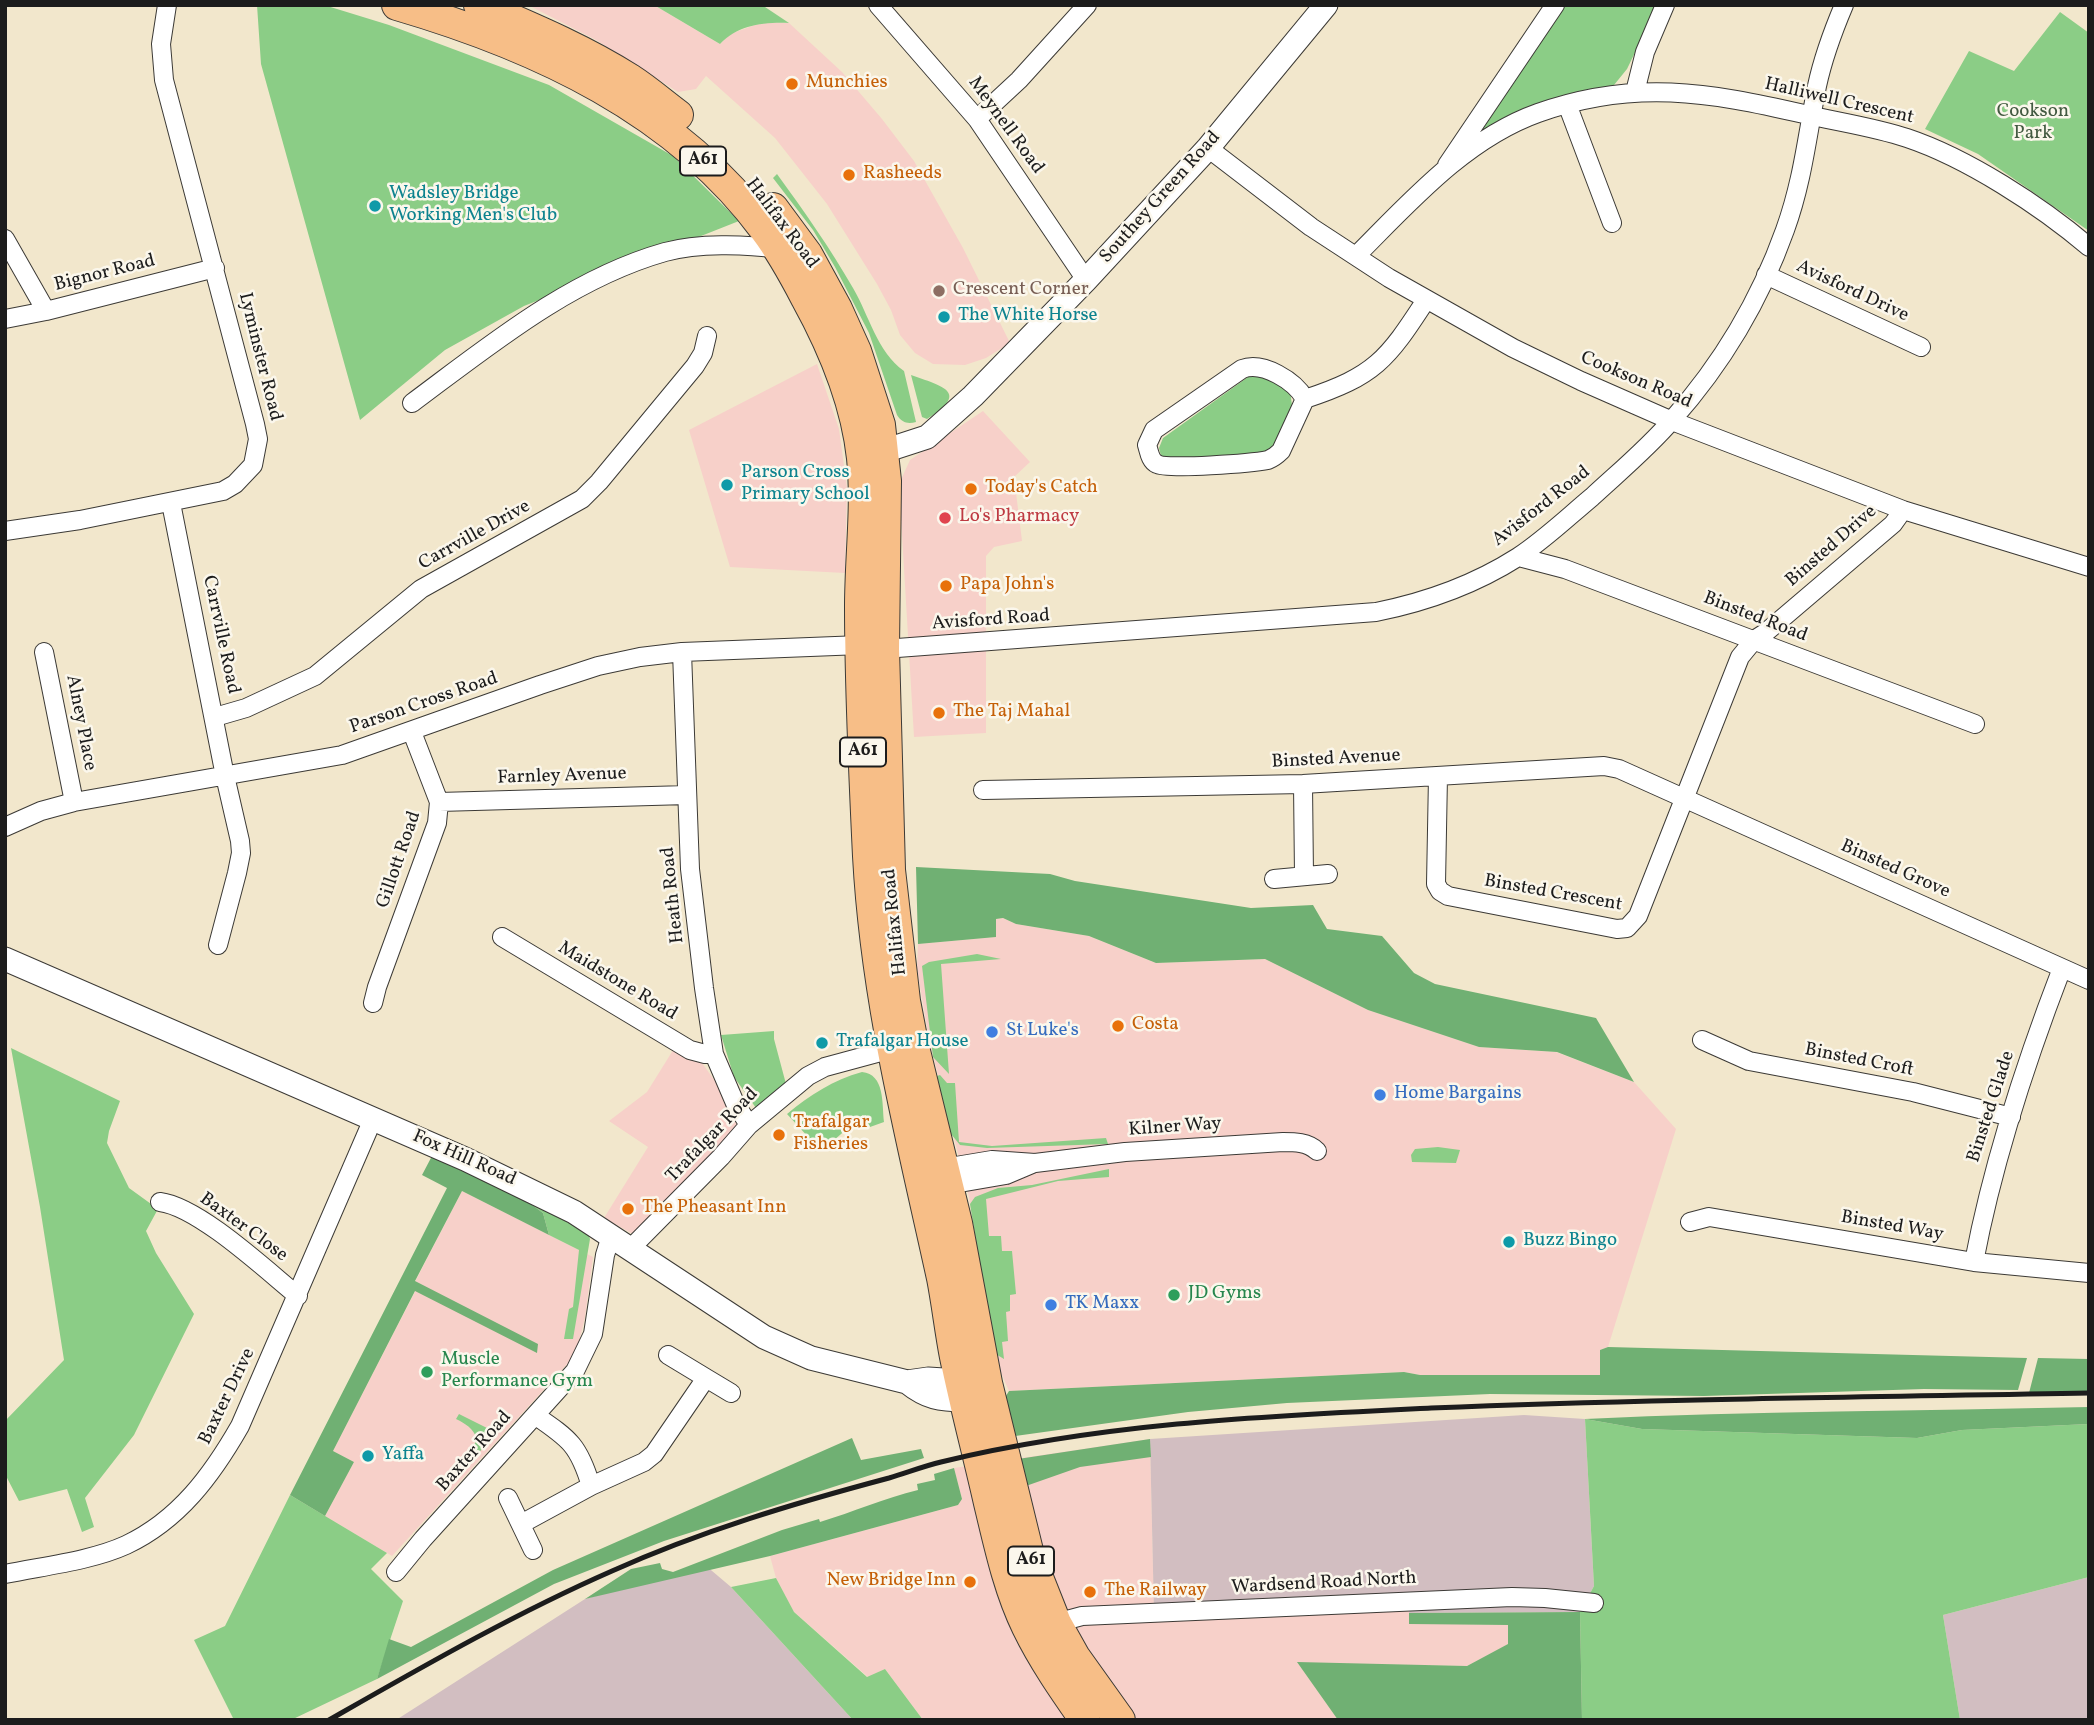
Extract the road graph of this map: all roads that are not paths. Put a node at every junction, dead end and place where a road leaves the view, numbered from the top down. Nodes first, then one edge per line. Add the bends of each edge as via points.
1 (167, 5) edge
2 (397, 5) edge
3 (479, 5) edge
4 (878, 5) edge
5 (1087, 5) edge
6 (1326, 5) edge
7 (1555, 5) edge
8 (1665, 5) edge
9 (1844, 5) edge
10 (1635, 92) junction
11 (1567, 104) junction
12 (1813, 116) junction
13 (977, 119) junction
14 (1208, 148) junction
15 (1444, 170) junction
16 (748, 208) junction
17 (1612, 223) dead end
18 (5, 239) edge
19 (728, 245) junction
20 (2089, 247) edge
21 (778, 250) junction
22 (1356, 256) junction
23 (215, 268) junction
24 (1766, 275) junction
25 (1086, 280) junction
26 (1426, 300) junction
27 (46, 311) junction
28 (5, 319) edge
29 (706, 336) dead end
30 (1921, 346) dead end
31 (1305, 400) junction
32 (412, 403) dead end
33 (1672, 421) junction
34 (873, 452) junction
35 (171, 503) junction
36 (1903, 510) junction
37 (5, 531) edge
38 (1519, 556) junction
39 (2089, 567) edge
40 (1754, 640) junction
41 (872, 647) junction
42 (44, 652) dead end
43 (682, 652) junction
44 (215, 717) junction
45 (1975, 724) dead end
46 (412, 732) junction
47 (225, 776) junction
48 (1438, 776) junction
49 (1303, 784) junction
50 (983, 790) dead end
51 (687, 795) junction
52 (1684, 798) junction
53 (74, 802) junction
54 (439, 802) junction
55 (5, 827) edge
56 (1328, 874) dead end
57 (1304, 876) junction
58 (1274, 879) dead end
59 (502, 937) dead end
60 (218, 945) dead end
61 (5, 959) edge
62 (2062, 968) junction
63 (2089, 980) edge
64 (373, 1003) dead end
65 (1702, 1041) dead end
66 (902, 1046) junction
67 (714, 1054) junction
68 (2011, 1117) junction
69 (373, 1119) junction
70 (748, 1125) junction
71 (1317, 1151) dead end
72 (937, 1178) junction
73 (160, 1202) dead end
74 (1690, 1222) dead end
75 (611, 1236) junction
76 (631, 1248) junction
77 (1974, 1262) junction
78 (2089, 1273) edge
79 (298, 1296) junction
80 (668, 1354) dead end
81 (706, 1378) junction
82 (971, 1388) junction
83 (732, 1393) dead end
84 (536, 1416) junction
85 (592, 1486) junction
86 (508, 1498) dead end
87 (521, 1524) junction
88 (533, 1550) dead end
89 (396, 1572) dead end
90 (5, 1574) edge
91 (1594, 1603) dead end
92 (1056, 1623) junction
93 (1039, 1649) junction
94 (1085, 1720) edge
95 (1120, 1720) edge

1 - 23 street, Lyminster Road via 164,80
2 - 16 highway, Halifax Road / A61 via 567,69 618,97 675,136
3 - 34 highway, Halifax Road / A61 via 531,26 630,79 686,120 753,184 807,254 838,309 873,399
4 - 13 street, Meynell Road
5 - 13 street
6 - 14 street, Southey Green Road
7 - 15 street, Halliwell Crescent
8 - 10 street via 1645,52
9 - 12 street, Avisford Road via 1827,49
10 - 11 street, Halliwell Crescent
10 - 12 street, Halliwell Crescent via 1704,93
11 - 15 street, Halliwell Crescent via 1497,134
11 - 17 street
12 - 20 street, Halliwell Crescent via 1908,138 1961,162 2046,214
12 - 24 street, Avisford Road via 1802,176
13 - 25 street, Meynell Road
14 - 22 street, Cookson Road
14 - 25 street, Southey Green Road
15 - 22 street, Halliwell Crescent
16 - 19 street, Halifax Road via 744,225
16 - 21 highway, Halifax Road / A61
18 - 27 street
19 - 21 street, Halifax Road
19 - 32 street, Halifax Road via 667,251 623,267 530,317
21 - 34 highway, Halifax Road / A61 via 813,310
22 - 26 street, Cookson Road
23 - 27 street, Bignor Road
23 - 35 street, Lyminster Road via 255,424 257,451 253,465 235,484
24 - 30 street, Avisford Drive
24 - 33 street, Avisford Road via 1742,326
25 - 34 street, Southey Green Road via 935,431 920,440
26 - 31 street via 1403,337 1368,372
26 - 33 street, Cookson Road via 1513,348
27 - 28 street, Bignor Road
29 - 44 street, Carrville Drive via 695,366 582,499 421,589 314,676 246,708
31 - 31 street via 1281,451 1268,460 1167,466 1151,459 1147,445 1154,430 1249,366 1294,385
33 - 36 street, Cookson Road
33 - 38 street, Avisford Road via 1561,524
34 - 41 highway, Halifax Road / A61 via 864,519
35 - 37 street, Lyminster Road
35 - 44 street, Carrville Road
36 - 39 street, Cookson Road
36 - 40 street, Binsted Drive via 1893,524
38 - 40 street, Binsted Road
38 - 41 street, Avisford Road via 1442,595 1376,612
40 - 45 street, Binsted Road
40 - 52 street, Binsted Crescent via 1740,657
41 - 43 street, Parson Cross Road
41 - 66 highway, Halifax Road / A61 via 864,773 871,895
42 - 53 street, Alney Place
43 - 46 street, Parson Cross Road via 598,667
43 - 51 street, Heath Road
44 - 47 street, Carrville Road
46 - 47 street, Parson Cross Road via 342,755
46 - 54 street, Gillott Road
47 - 53 street, Parson Cross Road
47 - 60 street, Carrville Road via 241,853
48 - 49 street, Binsted Avenue
48 - 52 street, Binsted Avenue via 1604,766
48 - 52 street, Binsted Crescent via 1436,884 1440,891 1617,929 1627,929 1638,916
49 - 50 street, Binsted Avenue
49 - 57 street
51 - 54 street, Farnley Avenue
51 - 67 street, Heath Road via 690,869
52 - 62 street, Binsted Grove
53 - 55 street, Parson Cross Road
54 - 64 street, Gillott Road via 437,823
56 - 57 street
57 - 58 street
59 - 67 street, Maidstone Road via 690,1051
61 - 69 street, Fox Hill Road
62 - 63 street, Binsted Grove
62 - 68 street, Binsted Glade
65 - 68 street, Binsted Croft via 1749,1061 1913,1092
66 - 70 street, Trafalgar Road via 825,1067
66 - 72 highway, Halifax Road / A61
67 - 70 street, Heath Road
68 - 77 street, Binsted Glade via 1991,1179
69 - 75 street, Fox Hill Road via 540,1194
69 - 79 street, Baxter Drive
70 - 76 street, Trafalgar Road
71 - 72 street, Kilner Way via 1297,1142 1283,1142 1035,1163 992,1160
72 - 82 highway, Halifax Road / A61 via 959,1235
73 - 79 street, Baxter Close via 198,1219
74 - 77 street, Binsted Way via 1709,1217
75 - 76 street, Fox Hill Road
75 - 84 street, Baxter Road via 593,1334 575,1371
76 - 82 street, Fox Hill Road via 753,1330 811,1359 908,1382 928,1379
77 - 78 street, Binsted Way
79 - 90 street, Baxter Drive via 240,1426 194,1495 124,1546
80 - 81 street
81 - 83 street
81 - 85 street via 654,1454
82 - 92 highway, A61
82 - 93 highway, A61 via 1002,1557 1025,1624
84 - 85 street via 573,1443
84 - 89 street, Baxter Road
85 - 87 street
86 - 87 street
87 - 88 street
91 - 92 street, Wardsend Road North via 1512,1597 1094,1616
92 - 93 highway via 1045,1629
92 - 95 highway, A61
93 - 94 highway, A61

